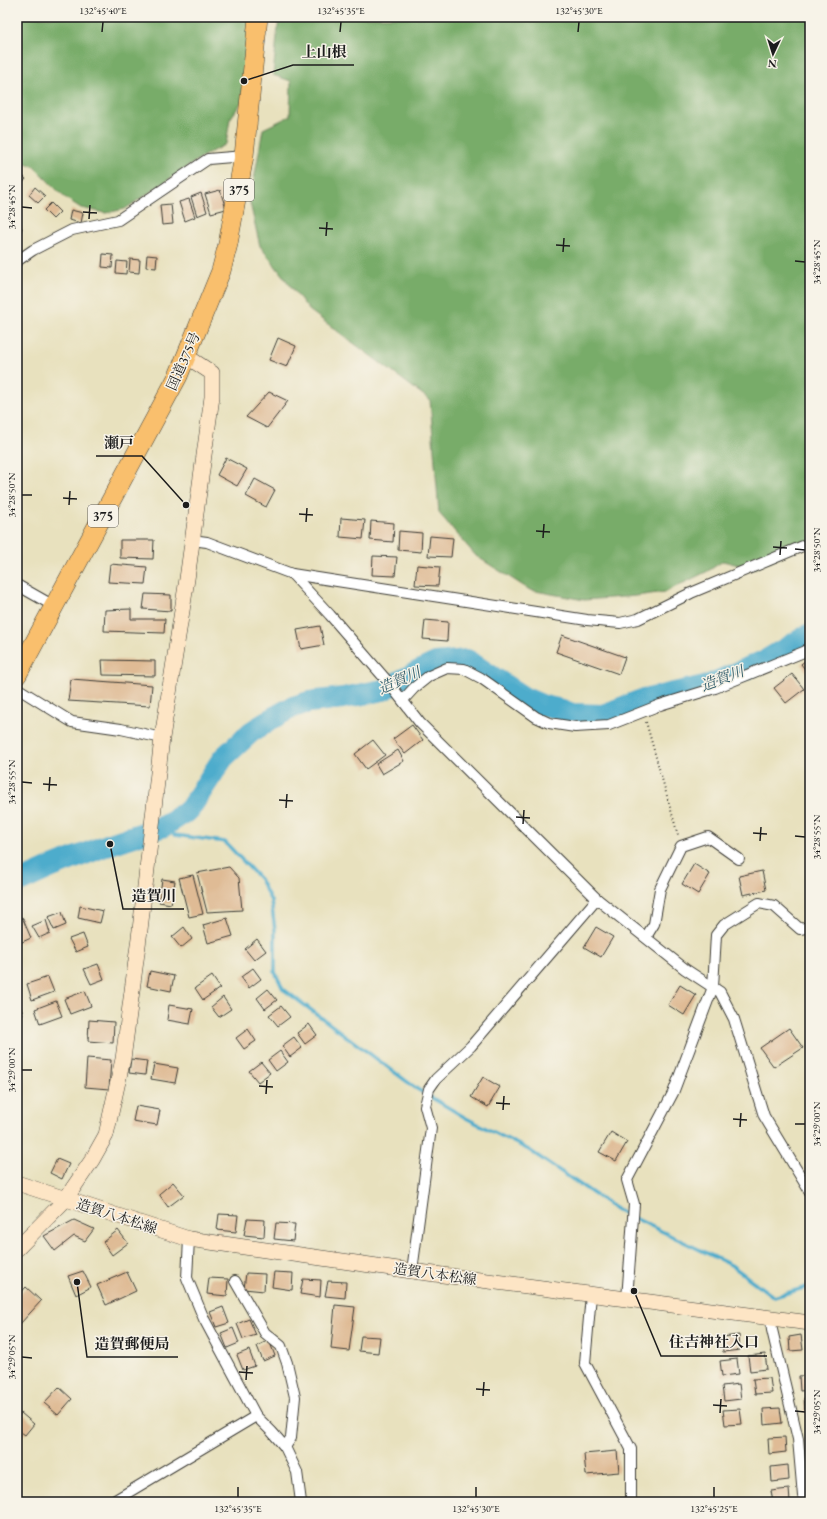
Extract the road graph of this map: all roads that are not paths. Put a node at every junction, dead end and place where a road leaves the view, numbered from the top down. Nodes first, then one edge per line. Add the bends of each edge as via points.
1 (258, 17) edge
2 (244, 156) junction
3 (17, 261) edge
4 (186, 356) junction
5 (192, 540) junction
6 (810, 543) edge
7 (292, 574) junction
8 (17, 585) edge
9 (54, 606) junction
10 (810, 646) edge
11 (17, 675) edge
12 (17, 688) edge
13 (400, 697) junction
14 (162, 738) junction
15 (739, 859) dead end
16 (597, 899) junction
17 (810, 927) edge
18 (646, 937) junction
19 (713, 988) junction
20 (17, 1183) edge
21 (810, 1192) edge
22 (64, 1200) junction
23 (189, 1239) junction
24 (17, 1249) edge
25 (412, 1271) junction
26 (235, 1281) dead end
27 (591, 1295) junction
28 (627, 1299) junction
29 (771, 1318) junction
30 (810, 1323) edge
31 (256, 1416) junction
32 (285, 1447) junction
33 (112, 1502) edge
34 (300, 1502) edge
35 (631, 1502) edge
36 (810, 1502) edge

1 - 2 highway, 国道375号 / 375
2 - 3 street via 208,159 118,220 72,230
2 - 4 highway, 国道375号 / 375 via 221,271
4 - 5 main road via 212,373 212,397
4 - 9 highway, 国道375号 / 375 via 178,376
5 - 7 street via 207,542
5 - 14 main road
6 - 7 street via 691,593 638,619 620,623
7 - 13 street
8 - 9 street
9 - 11 highway, 国道375号 / 375
10 - 13 street via 806,651 722,686 643,711 609,725 575,727 548,724 464,669 447,668 429,676
12 - 14 street via 72,722
13 - 16 street via 420,723
14 - 22 main road via 123,1059 106,1135
15 - 18 street via 708,837 682,846 660,888 654,924
16 - 18 street
16 - 25 street via 471,1046 429,1089 425,1106 431,1128
17 - 19 street via 800,929 774,906 759,903 724,925 716,935
18 - 19 street
19 - 21 street via 720,992 734,1019 764,1116
19 - 28 street via 673,1094 627,1180 634,1204
20 - 22 main road, 造賀八本松線
22 - 23 main road, 造賀八本松線
22 - 24 main road, 造賀八本松線
23 - 25 main road, 造賀八本松線
23 - 31 street via 187,1278 204,1319
25 - 27 main road, 造賀八本松線
26 - 32 street via 265,1333 281,1346 295,1397 291,1438
27 - 28 main road, 造賀八本松線
27 - 35 street via 585,1363 631,1449
28 - 29 main road, 造賀八本松線
29 - 30 main road, 造賀八本松線
29 - 36 street via 773,1338 798,1439 803,1496
31 - 32 street
31 - 33 street
32 - 34 street via 297,1472

